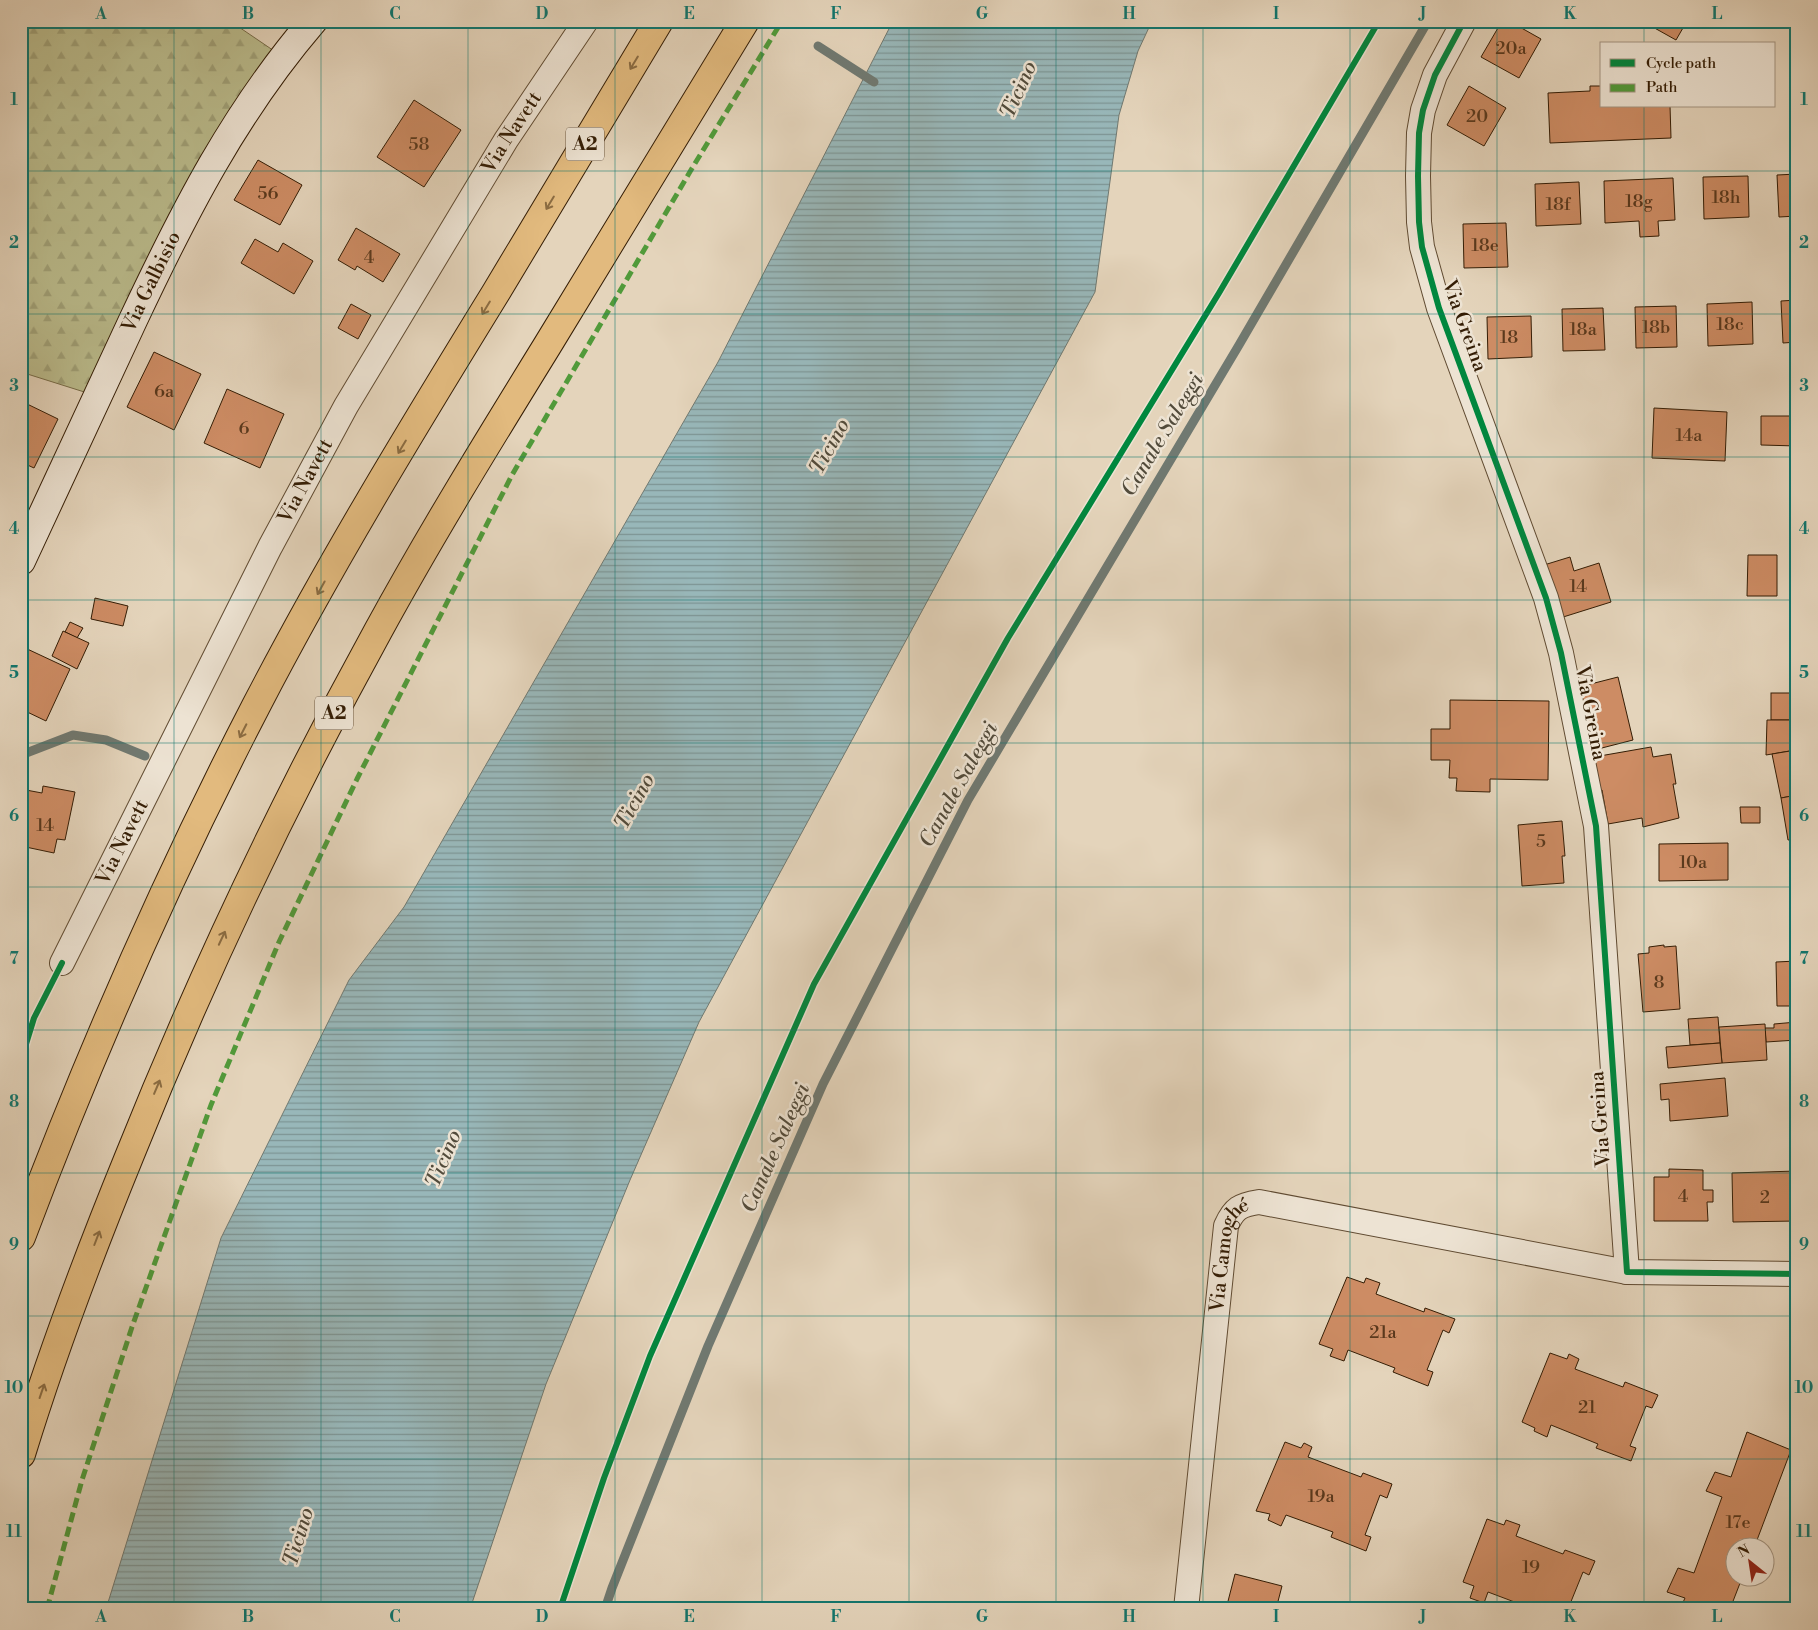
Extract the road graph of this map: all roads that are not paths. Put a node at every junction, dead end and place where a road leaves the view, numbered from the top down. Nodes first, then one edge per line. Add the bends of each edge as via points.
1 (313, 21) edge
2 (586, 21) edge
3 (659, 21) edge
4 (744, 21) edge
5 (1464, 21) edge
6 (21, 561) edge
7 (62, 963) dead end
8 (21, 1237) edge
9 (1627, 1272) junction
10 (1797, 1274) edge
11 (21, 1454) edge
12 (1186, 1609) edge

1 - 6 street, Via Galbisio via 261,87 214,160 170,243
2 - 7 street, Via Navett via 506,140 346,406 266,556
3 -> 8 highway, A2 via 400,450 257,704 149,924 88,1066
11 -> 4 highway, A2 via 83,1273 133,1147 214,956 270,837 430,539
5 - 9 street, Via Greina via 1435,75 1423,110 1418,176 1422,247 1439,308 1546,598 1561,653 1596,826
9 - 10 street
9 - 12 street, Via Camoghé via 1259,1202 1239,1208 1226,1226

